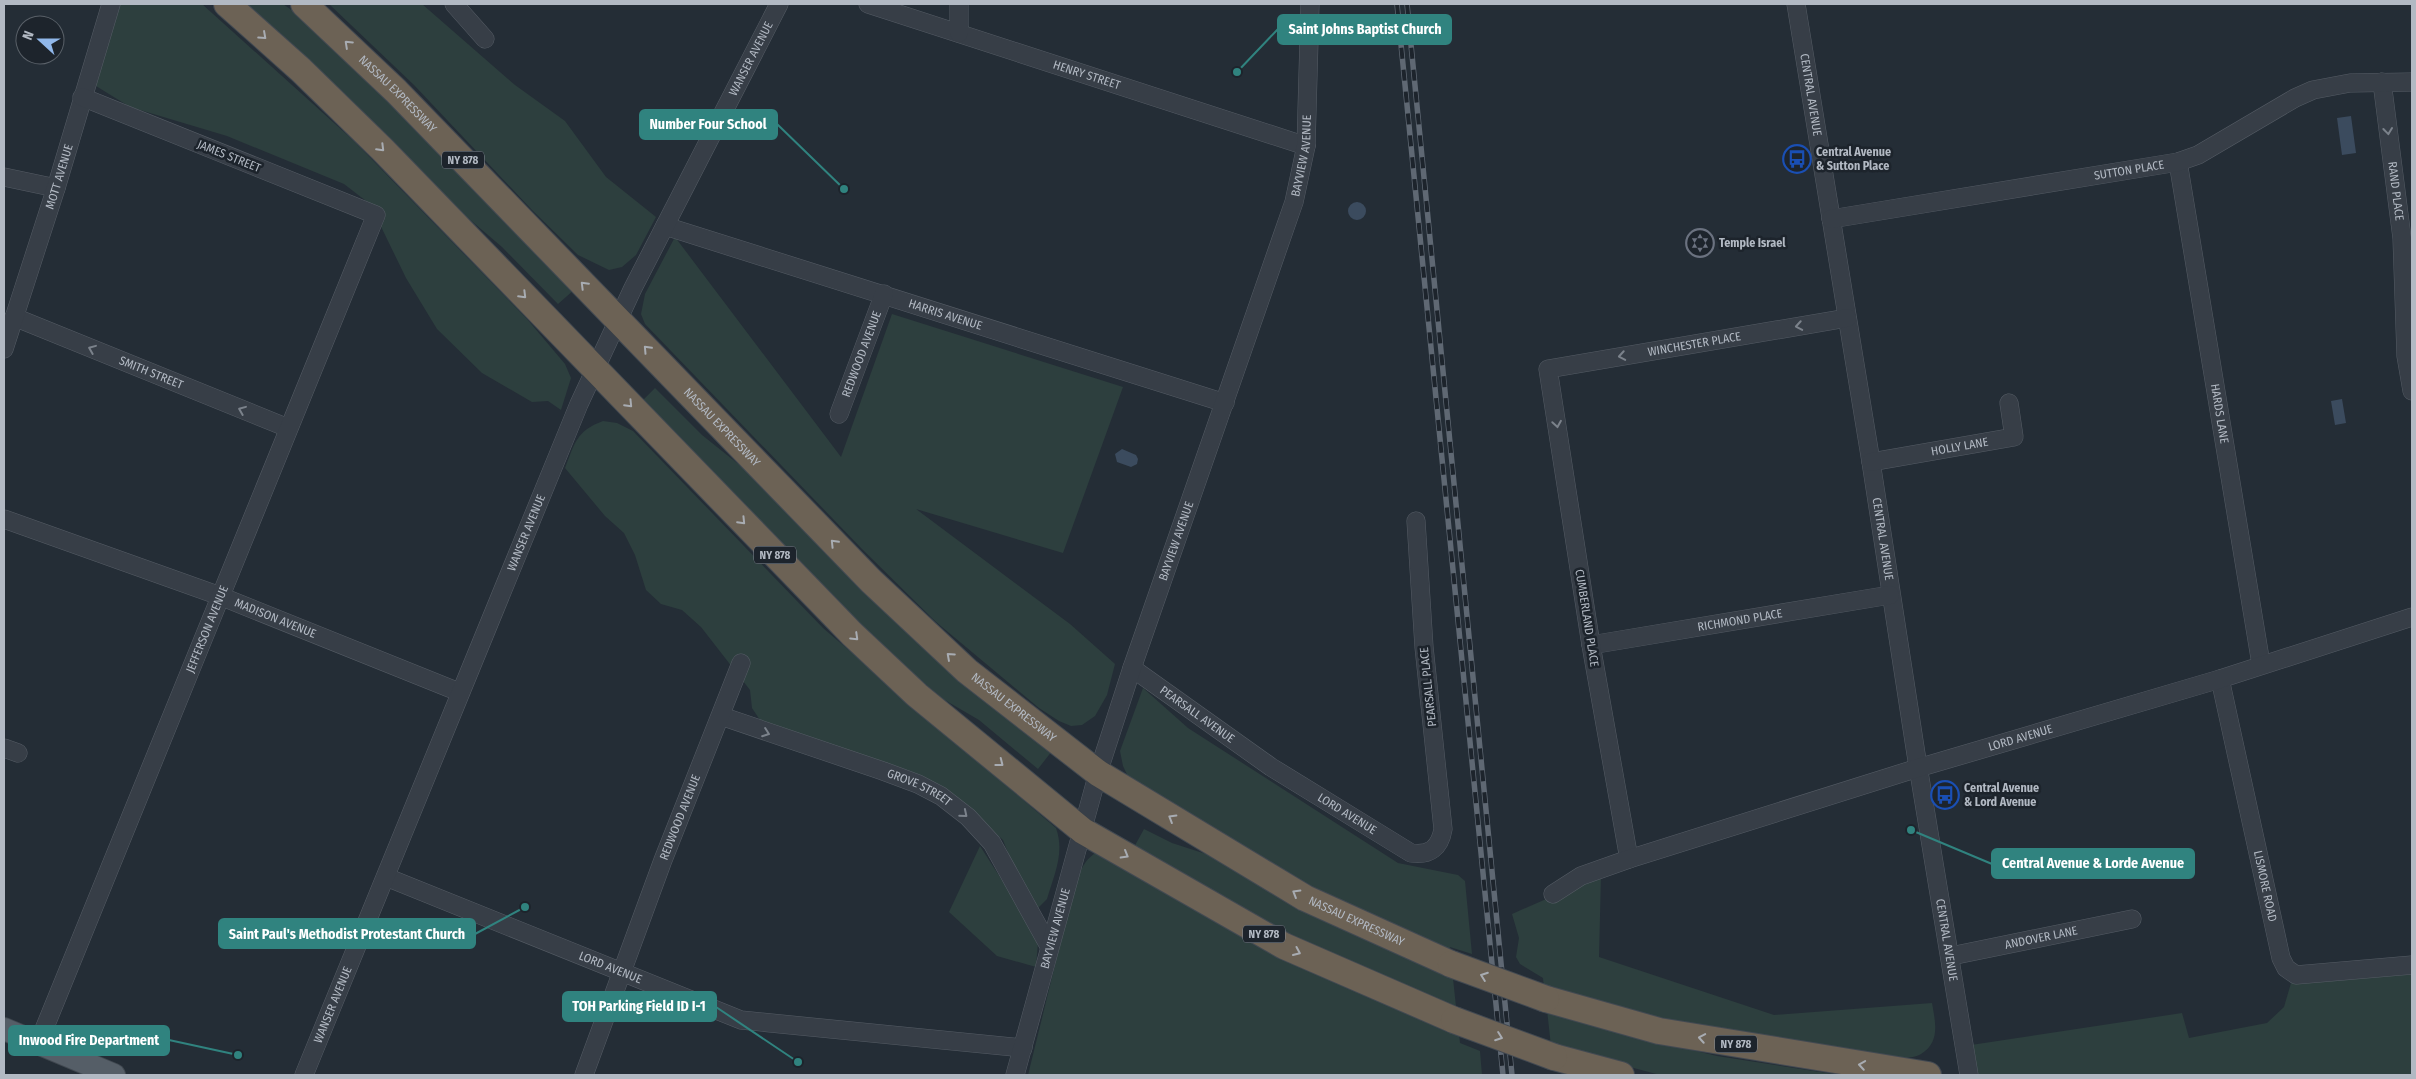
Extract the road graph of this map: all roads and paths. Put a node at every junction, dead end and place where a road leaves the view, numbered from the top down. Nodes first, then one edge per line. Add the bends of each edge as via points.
1 (111, 4) edge
2 (226, 4) edge
3 (304, 4) edge
4 (454, 4) edge
5 (476, 4) edge
6 (779, 4) edge
7 (868, 4) edge
8 (959, 4) edge
9 (1310, 4) edge
10 (1796, 4) edge
11 (470, 21) junction
12 (959, 33) junction
13 (485, 39) dead end
14 (2382, 82) junction
15 (2412, 82) edge
16 (82, 97) junction
17 (1306, 146) junction
18 (2178, 162) junction
19 (4, 177) edge
20 (56, 188) junction
21 (376, 215) joint
22 (1831, 219) junction
23 (665, 226) junction
24 (884, 294) junction
25 (14, 318) junction
26 (1847, 318) junction
27 (618, 320) junction
28 (4, 349) edge
29 (595, 369) junction
30 (1549, 376) joint
31 (2412, 391) edge
32 (1225, 403) junction
33 (2009, 403) dead end
34 (839, 414) dead end
35 (288, 428) junction
36 (1871, 462) junction
37 (4, 519) edge
38 (1416, 521) dead end
39 (1890, 595) junction
40 (220, 596) junction
41 (2412, 617) edge
42 (1591, 645) junction
43 (741, 664) dead end
44 (2261, 664) junction
45 (1132, 668) junction
46 (2220, 679) junction
47 (459, 692) junction
48 (721, 716) junction
49 (1262, 761) joint
50 (1918, 768) junction
51 (1098, 773) junction
52 (1082, 831) junction
53 (1434, 849) joint
54 (1629, 859) junction
55 (386, 877) junction
56 (1553, 894) dead end
57 (2132, 919) dead end
58 (1049, 946) junction
59 (1951, 956) junction
60 (2412, 965) edge
61 (621, 973) junction
62 (4, 1029) edge
63 (38, 1044) junction
64 (1023, 1048) junction
65 (114, 1075) edge
66 (304, 1075) edge
67 (584, 1075) edge
68 (1015, 1075) edge
69 (1621, 1075) edge
70 (1928, 1075) edge
71 (1969, 1075) edge

1 - 16 street, MOTT AVENUE
2 -> 29 highway, NY 878 via 295,64 383,150
27 -> 3 highway, NASSAU EXPRESSWAY / NY 878 via 402,97
4 - 11 street
5 - 11 street
6 - 23 street, WANSER AVENUE
7 - 12 street, HENRY STREET
8 - 12 street
9 - 17 street, BAYVIEW AVENUE
10 - 22 street, CENTRAL AVENUE
11 - 13 street
12 - 17 street, HENRY STREET
14 - 15 street, SUTTON PLACE
14 - 18 street, SUTTON PLACE via 2350,82 2313,90 2198,155
14 -> 31 street, RAND PLACE via 2402,238 2406,356
16 - 20 street, MOTT AVENUE
16 - 21 street, JAMES STREET
17 - 32 street, BAYVIEW AVENUE via 1294,202
18 - 22 street, SUTTON PLACE
18 - 44 street, HARDS LANE
19 - 20 street
20 - 25 street, MOTT AVENUE
21 - 35 street, JEFFERSON AVENUE
22 - 26 street, CENTRAL AVENUE
23 - 24 street, HARRIS AVENUE
23 - 27 street, WANSER AVENUE
24 - 32 street, HARRIS AVENUE
24 - 34 street, REDWOOD AVENUE
25 - 28 street, MOTT AVENUE
35 -> 25 street, SMITH STREET
26 -> 30 street, WINCHESTER PLACE via 1548,368
26 - 36 street, CENTRAL AVENUE
27 - 29 street, WANSER AVENUE
51 -> 27 highway, NASSAU EXPRESSWAY / NY 878 via 972,676 894,604
29 - 47 street, WANSER AVENUE
29 -> 52 highway, NY 878 via 875,656 917,695
30 -> 42 street, CUMBERLAND PLACE
32 - 45 street, BAYVIEW AVENUE
33 - 36 street, HOLLY LANE via 2014,437
35 - 40 street, JEFFERSON AVENUE
36 - 39 street, CENTRAL AVENUE
37 - 40 street, MADISON AVENUE
38 - 53 street, PEARSALL PLACE via 1424,647 1443,829 1441,840
39 - 42 street, RICHMOND PLACE
39 - 50 street, CENTRAL AVENUE
40 - 47 street, MADISON AVENUE
40 - 63 street, JEFFERSON AVENUE
41 - 44 street, LORD AVENUE
42 - 54 street, CUMBERLAND PLACE
43 - 48 street, REDWOOD AVENUE
44 - 46 street, LORD AVENUE
45 - 49 street, PEARSALL AVENUE
45 - 51 street, BAYVIEW AVENUE
46 - 50 street, LORD AVENUE
46 - 60 street, LISMORE ROAD via 2281,958 2286,968 2296,975
47 - 55 street, WANSER AVENUE
48 -> 58 street, GROVE STREET via 883,771 941,796 968,817 992,843
48 - 61 street, REDWOOD AVENUE
49 - 53 street, LORD AVENUE via 1411,853 1426,853
50 - 54 street, LORD AVENUE
50 - 59 street, CENTRAL AVENUE
51 - 52 street, BAYVIEW AVENUE
70 -> 51 highway, NASSAU EXPRESSWAY / NY 878, bridge via 1659,1031 1546,999 1451,964 1305,898
52 - 58 street, BAYVIEW AVENUE
52 -> 69 highway, NY 878, bridge via 1284,946 1454,1020 1554,1057
54 - 56 street, LORD AVENUE via 1581,876
55 - 61 street, LORD AVENUE
55 - 66 street, WANSER AVENUE
57 - 59 street, ANDOVER LANE
58 - 64 street, BAYVIEW AVENUE
59 - 71 street, CENTRAL AVENUE
61 - 64 street, LORD AVENUE via 741,1020
61 - 67 street, REDWOOD AVENUE
62 - 63 main road
63 - 65 main road
64 - 68 street, BAYVIEW AVENUE

